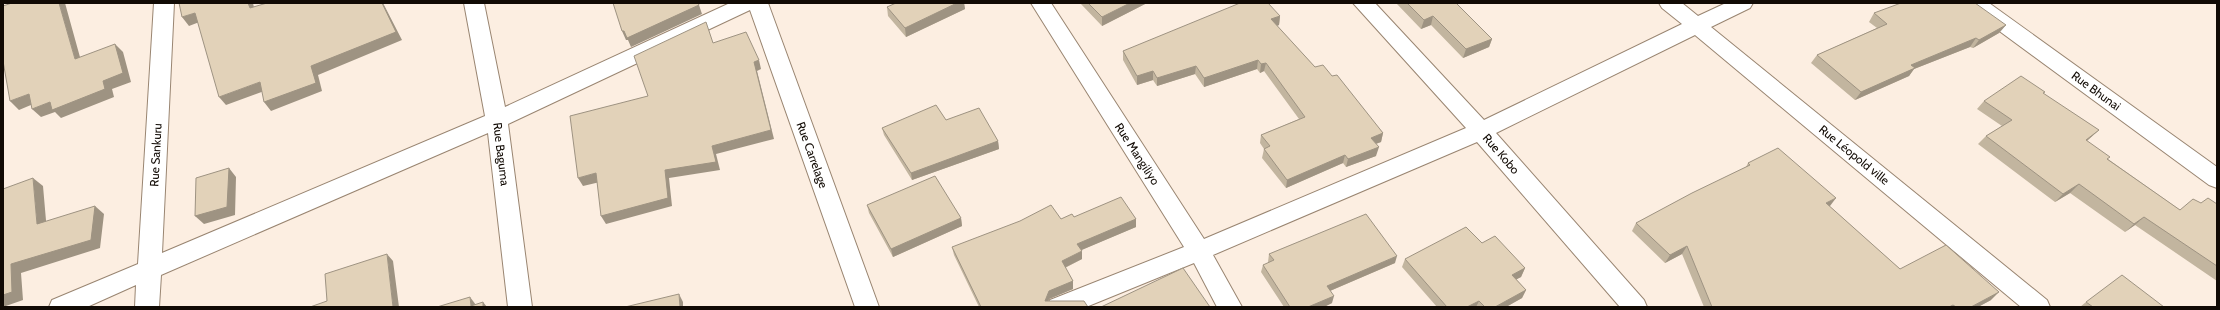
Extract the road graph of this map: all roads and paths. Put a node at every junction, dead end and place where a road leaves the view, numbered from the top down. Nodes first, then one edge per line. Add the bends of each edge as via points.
1 (164, 3) edge
2 (474, 3) edge
3 (747, 3) edge
4 (758, 3) edge
5 (1041, 3) edge
6 (1363, 3) edge
7 (1670, 3) edge
8 (1743, 3) edge
9 (1975, 3) edge
10 (1695, 25) junction
11 (497, 120) junction
12 (1481, 131) junction
13 (2217, 179) edge
14 (1199, 251) junction
15 (150, 267) junction
16 (61, 307) edge
17 (147, 307) edge
18 (520, 307) edge
19 (867, 307) edge
20 (1059, 307) edge
21 (1230, 307) edge
22 (1634, 307) edge
23 (2038, 307) edge

1 - 15 street, Rue Sankuru
2 - 11 street, Rue Baguma
3 - 11 street
4 - 19 street, Rue Carrelage
5 - 14 street, Rue Mangiliyo
6 - 12 street, Rue Kobo
7 - 10 street, Rue Léopold ville
8 - 10 street
9 - 13 street, Rue Bhunai
10 - 12 street
10 - 23 street, Rue Léopold ville
11 - 15 street
11 - 18 street, Rue Baguma
12 - 14 street
12 - 22 street, Rue Kobo
14 - 20 street
14 - 21 street, Rue Mangiliyo
15 - 16 street
15 - 17 street, Rue Sankuru

